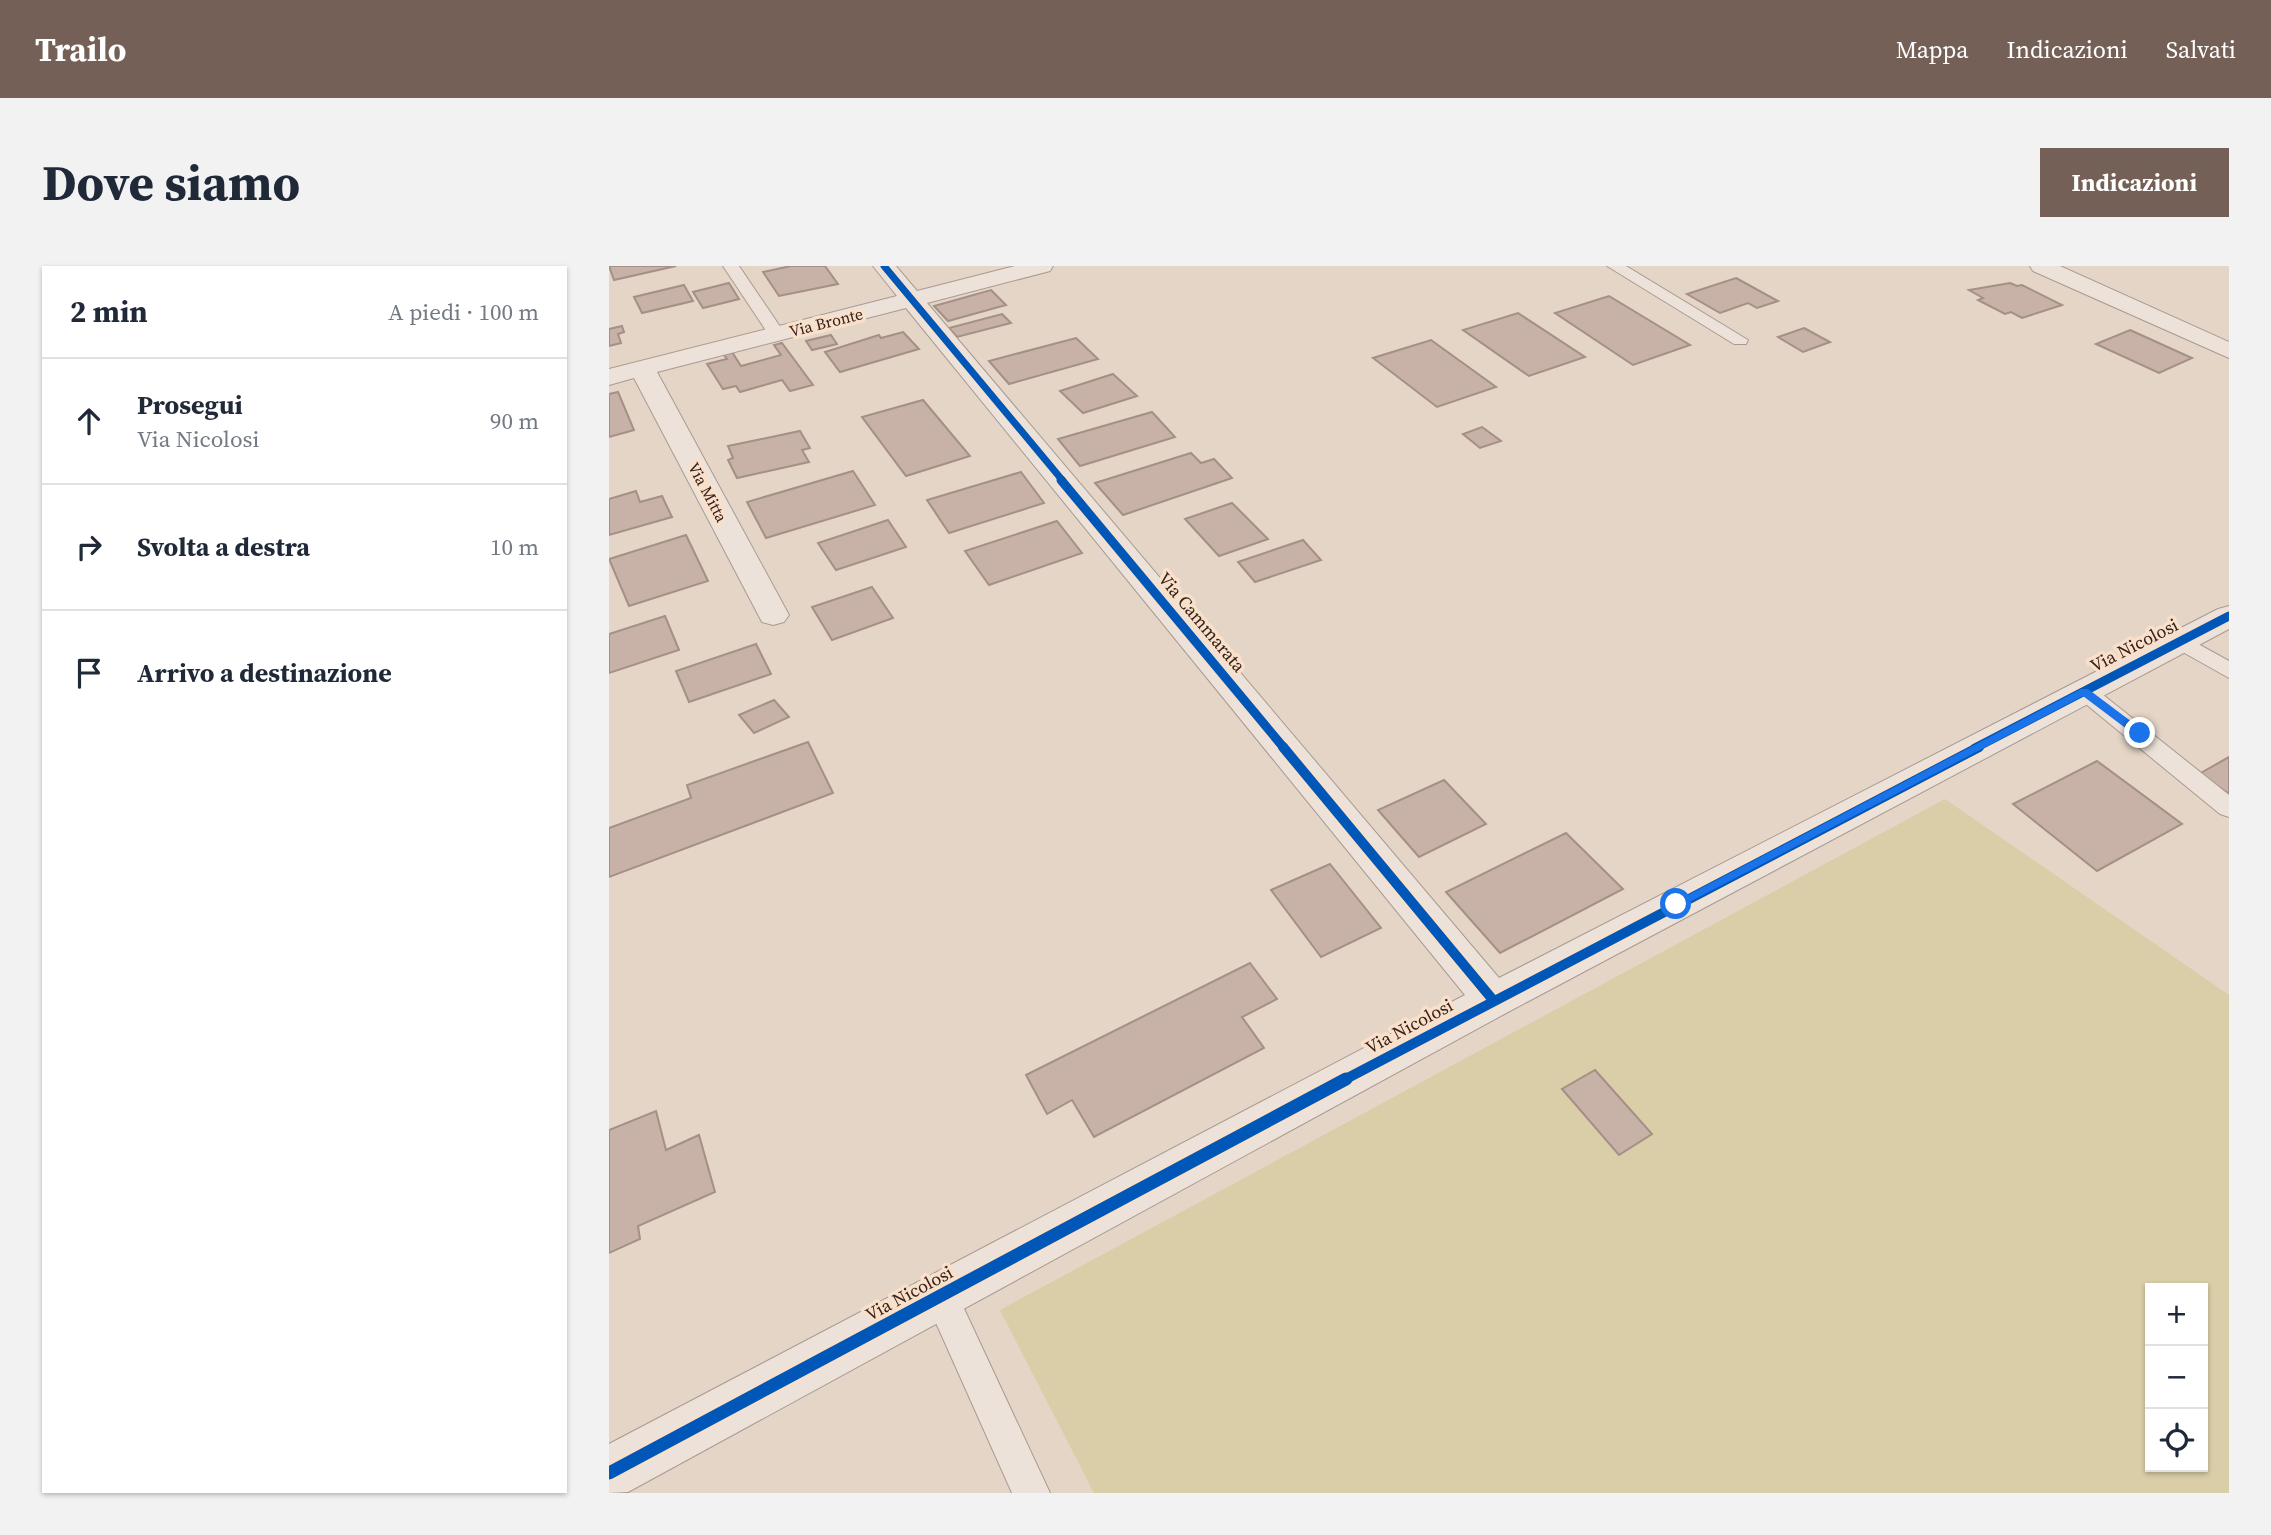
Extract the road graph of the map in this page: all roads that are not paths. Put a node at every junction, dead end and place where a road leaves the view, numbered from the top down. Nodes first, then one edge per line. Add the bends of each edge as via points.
1 (731, 266) edge
2 (884, 266) edge
3 (1042, 266) edge
4 (1615, 266) edge
5 (2041, 266) edge
6 (912, 299) junction
7 (777, 334) junction
8 (1740, 340) dead end
9 (2229, 351) edge
10 (642, 369) junction
11 (609, 377) edge
12 (773, 615) dead end
13 (2229, 616) edge
14 (2180, 641) junction
15 (2229, 671) edge
16 (2084, 691) junction
17 (2229, 808) edge
18 (1493, 1000) junction
19 (941, 1296) junction
20 (609, 1473) edge
21 (1031, 1493) edge

1 - 7 lane
2 - 6 street, Via Cammarata
3 - 6 street, Via Bronte
4 - 8 lane
5 - 9 street
6 - 7 street, Via Bronte
6 - 18 street, Via Cammarata
7 - 10 street, Via Bronte
10 - 11 street, Via Bronte
10 - 12 street, Via Mitta
13 - 14 street, Via Nicolosi
14 - 15 lane
14 - 16 street, Via Nicolosi
16 - 17 lane
16 - 18 street, Via Nicolosi
18 - 19 street, Via Nicolosi
19 - 20 street, Via Nicolosi
19 - 21 lane

